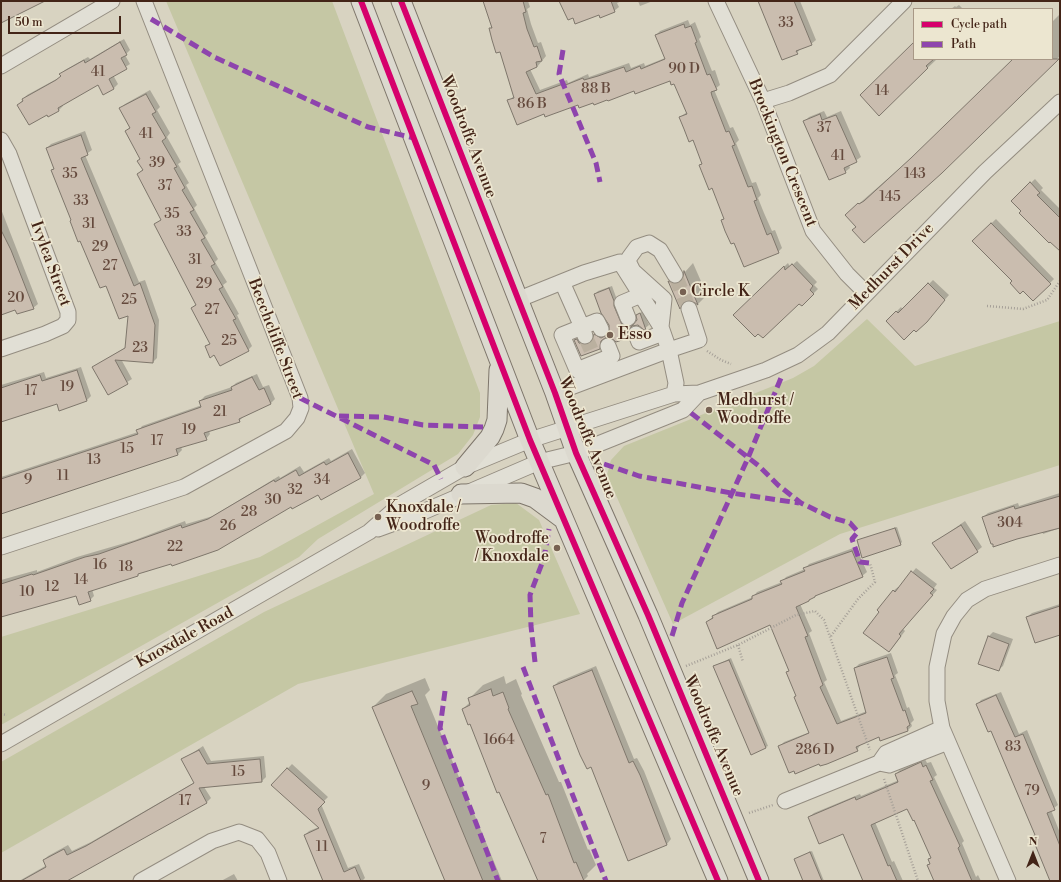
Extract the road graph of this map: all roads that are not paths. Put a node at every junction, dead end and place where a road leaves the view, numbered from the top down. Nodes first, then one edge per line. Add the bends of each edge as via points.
1 (112, 1) edge
2 (144, 1) edge
3 (361, 1) edge
4 (401, 1) edge
5 (716, 1) edge
6 (904, 1) edge
7 (1, 66) edge
8 (763, 101) junction
9 (1060, 102) edge
10 (1, 140) edge
11 (675, 275) tunnel mouth
12 (562, 282) junction
13 (866, 292) junction
14 (641, 294) junction
15 (517, 300) junction
16 (689, 309) tunnel mouth
17 (628, 318) dead end
18 (601, 329) dead end
19 (662, 330) junction
20 (584, 331) junction
21 (636, 334) dead end
22 (608, 346) tunnel mouth
23 (1, 349) edge
24 (669, 350) junction
25 (499, 362) junction
26 (596, 363) junction
27 (555, 393) junction
28 (699, 393) junction
29 (674, 394) junction
30 (567, 429) junction
31 (530, 440) junction
32 (576, 453) junction
33 (539, 462) junction
34 (465, 467) junction
35 (461, 494) junction
36 (564, 520) junction
37 (369, 532) junction
38 (1, 546) edge
39 (1060, 565) edge
40 (942, 728) junction
41 (948, 742) junction
42 (1, 744) edge
43 (876, 764) junction
44 (785, 801) road end
45 (141, 881) edge
46 (279, 881) edge
47 (718, 881) edge
48 (760, 881) edge
49 (1008, 881) edge

1 - 7 street
2 - 38 street, Beechcliffe Street via 297,390 301,408 297,418 286,431 184,487
3 - 25 main road
4 - 15 main road, Woodroffe Avenue
5 - 8 street, Brockington Crescent
6 - 8 street via 830,75
8 - 13 street, Brockington Crescent via 813,231 847,274
9 - 13 street, Medhurst Drive via 985,172
10 - 23 street, Ivylea Street via 9,154 68,312 68,320 63,326 45,334
11 - 19 street via 660,250 649,243 642,244 629,258 633,271 664,299
12 - 14 street via 620,262
12 - 15 street
12 - 20 street
13 - 28 street, Medhurst Drive via 828,333 798,355 766,370
14 - 17 street via 622,302
14 - 19 street
15 - 27 main road, Woodroffe Avenue
16 - 24 street via 699,340
18 - 20 street via 597,321
19 - 21 street via 639,342
19 - 24 street
20 - 26 street via 562,335 577,370
22 - 26 street via 612,356
24 - 26 street
24 - 29 street via 676,383
25 - 31 main road
25 - 34 main road via 494,429
26 - 27 street
27 - 30 main road, Woodroffe Avenue
28 - 29 street, Medhurst Drive
28 - 32 street, Medhurst Drive via 683,410
29 - 30 street, Medhurst Drive
30 - 31 street, Knoxdale Road
30 - 32 main road, Woodroffe Avenue
31 - 33 main road
31 - 34 street, Knoxdale Road
32 - 33 street, Knoxdale Road
32 - 48 main road, Woodroffe Avenue via 648,615
33 - 35 street, Knoxdale Road
33 - 36 main road
34 - 37 street, Knoxdale Road via 401,504
35 - 36 main road via 521,493 535,498
35 - 37 street, Knoxdale Road via 411,517
36 - 47 main road
37 - 42 street, Knoxdale Road
39 - 40 street via 985,589 967,600 954,616 944,634 937,667 937,701
40 - 41 street
40 - 43 street via 886,753
41 - 43 street via 889,765
41 - 49 street
43 - 44 street
45 - 46 street via 212,841 239,832 257,839 268,853

